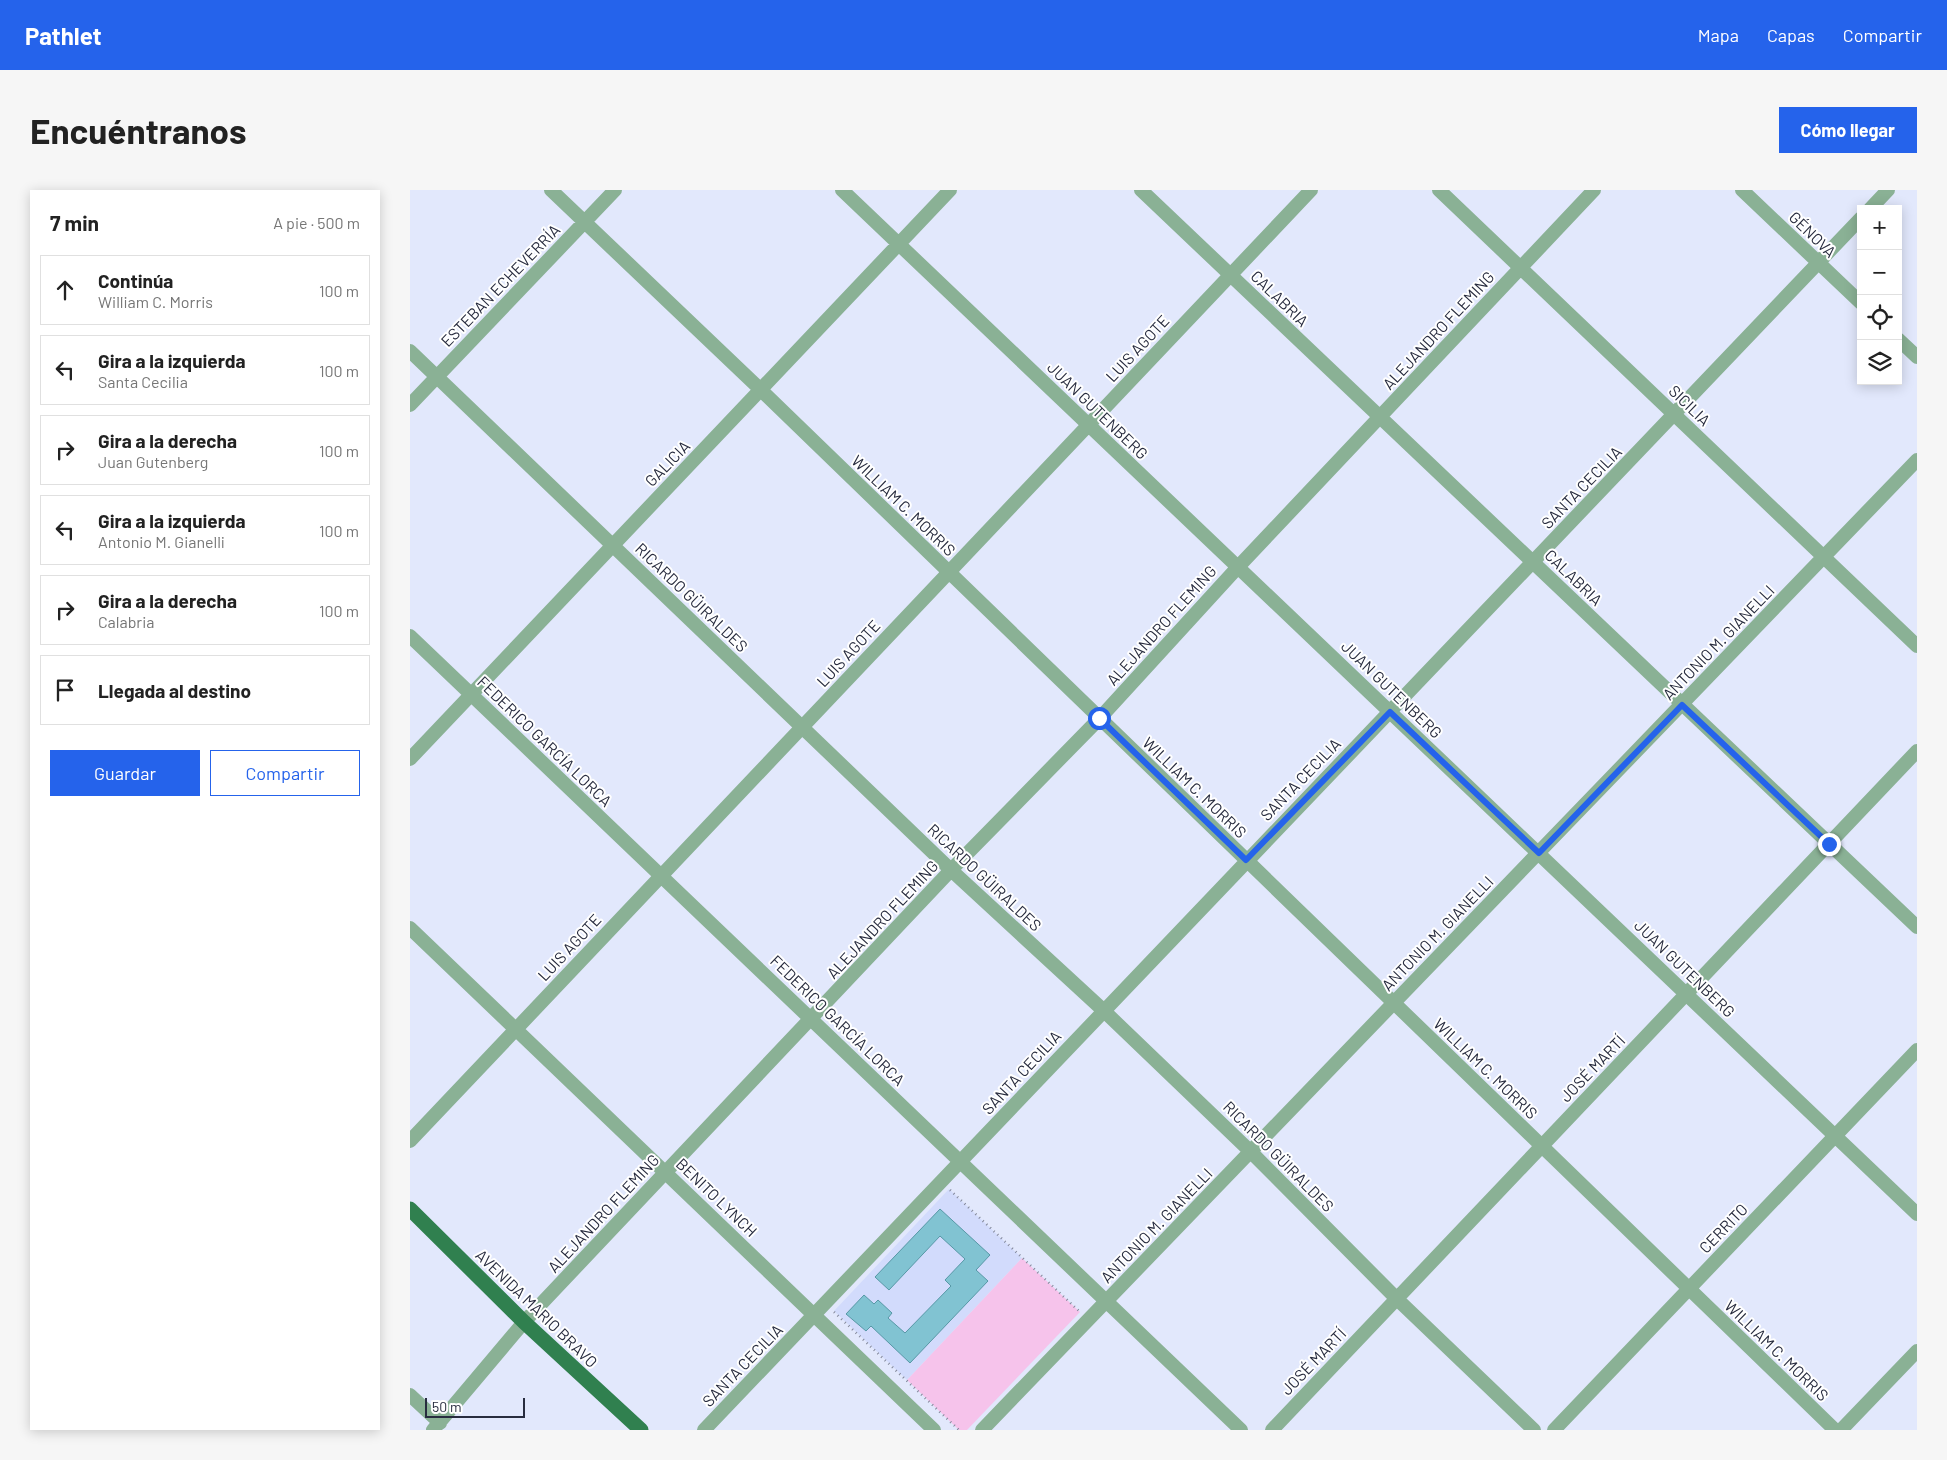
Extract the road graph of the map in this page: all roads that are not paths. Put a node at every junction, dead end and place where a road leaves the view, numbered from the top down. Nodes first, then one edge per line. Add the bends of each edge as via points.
1 (551, 190) edge
2 (615, 190) edge
3 (842, 190) edge
4 (950, 190) edge
5 (1141, 190) edge
6 (1311, 190) edge
7 (1439, 190) edge
8 (1594, 190) edge
9 (1742, 190) edge
10 (1888, 190) edge
11 (1874, 205) edge
12 (584, 222) junction
13 (1857, 222) edge
14 (899, 244) junction
15 (1818, 263) junction
16 (1521, 268) junction
17 (1230, 275) junction
18 (1857, 299) edge
19 (1899, 340) edge
20 (410, 351) edge
21 (1917, 357) edge
22 (437, 377) junction
23 (761, 390) junction
24 (410, 405) edge
25 (1674, 414) junction
26 (1380, 417) junction
27 (1088, 424) junction
28 (1917, 460) edge
29 (613, 546) junction
30 (1824, 557) junction
31 (1532, 562) junction
32 (1238, 567) junction
33 (948, 573) junction
34 (410, 636) edge
35 (1917, 646) edge
36 (471, 695) junction
37 (1682, 705) junction
38 (1390, 712) junction
39 (1099, 718) junction
40 (802, 727) junction
41 (1917, 751) edge
42 (410, 759) edge
43 (1829, 844) junction
44 (1539, 853) junction
45 (1246, 860) junction
46 (951, 870) junction
47 (661, 876) junction
48 (1917, 927) edge
49 (410, 928) edge
50 (1686, 994) junction
51 (1394, 1004) junction
52 (1103, 1010) junction
53 (811, 1019) junction
54 (516, 1029) junction
55 (1917, 1050) edge
56 (1835, 1136) junction
57 (410, 1141) edge
58 (1542, 1146) junction
59 (1251, 1152) junction
60 (960, 1162) junction
61 (666, 1172) junction
62 (410, 1209) edge
63 (1917, 1214) edge
64 (1689, 1289) junction
65 (1397, 1298) junction
66 (1107, 1302) junction
67 (814, 1315) junction
68 (524, 1322) junction
69 (1917, 1351) edge
70 (410, 1395) edge
71 (436, 1426) edge
72 (642, 1430) edge
73 (704, 1430) edge
74 (934, 1430) edge
75 (982, 1430) edge
76 (1241, 1430) edge
77 (1272, 1430) edge
78 (1534, 1430) edge
79 (1554, 1430) edge
80 (1835, 1430) edge
81 (1841, 1430) edge

1 - 12 street, WILLIAM C. MORRIS
2 - 12 street, ESTEBAN ECHEVERRÍA
3 - 14 street, JUAN GUTENBERG
4 - 14 street, GALICIA
5 - 17 street, CALABRIA
6 - 17 street, LUIS AGOTE
7 - 16 street, SICILIA
8 - 16 street, ALEJANDRO FLEMING
9 - 15 street, GÉNOVA
10 - 11 street
12 - 22 street, ESTEBAN ECHEVERRÍA
12 - 23 street, WILLIAM C. MORRIS
13 - 15 street, SANTA CECILIA
14 - 23 street, GALICIA
14 - 27 street, JUAN GUTENBERG
15 - 18 street, GÉNOVA
15 - 25 street, SANTA CECILIA
16 - 25 street, SICILIA
16 - 26 street, ALEJANDRO FLEMING
17 - 26 street, CALABRIA
17 - 27 street, LUIS AGOTE
19 - 21 street
20 - 22 street, RICARDO GÜIRALDES
22 - 24 street, ESTEBAN ECHEVERRÍA
22 - 29 street, RICARDO GÜIRALDES
23 - 29 street, GALICIA
23 - 33 street, WILLIAM C. MORRIS
25 - 30 street, SICILIA
25 - 31 street, SANTA CECILIA
26 - 31 street, CALABRIA
26 - 32 street, ALEJANDRO FLEMING
27 - 32 street, JUAN GUTENBERG
27 - 33 street, LUIS AGOTE
28 - 30 street, ANTONIO M. GIANELLI
29 - 36 street, GALICIA
29 - 40 street, RICARDO GÜIRALDES
30 - 35 street, SICILIA
30 - 37 street, ANTONIO M. GIANELLI
31 - 37 street, CALABRIA
31 - 38 street, SANTA CECILIA
32 - 38 street, JUAN GUTENBERG
32 - 39 street, ALEJANDRO FLEMING
33 - 39 street, WILLIAM C. MORRIS
33 - 40 street, LUIS AGOTE
34 - 36 street, FEDERICO GARCÍA LORCA
36 - 42 street, GALICIA
36 - 47 street, FEDERICO GARCÍA LORCA
37 - 43 street, CALABRIA
37 - 44 street, ANTONIO M. GIANELLI
38 - 44 street, JUAN GUTENBERG
38 - 45 street, SANTA CECILIA
39 - 45 street, WILLIAM C. MORRIS
39 - 46 street, ALEJANDRO FLEMING
40 - 46 street, RICARDO GÜIRALDES
40 - 47 street, LUIS AGOTE
41 - 43 street, JOSÉ MARTÍ
43 - 48 street, CALABRIA
43 - 50 street, JOSÉ MARTÍ
44 - 50 street, JUAN GUTENBERG
44 - 51 street, ANTONIO M. GIANELLI
45 - 51 street, WILLIAM C. MORRIS
45 - 52 street, SANTA CECILIA
46 - 52 street, RICARDO GÜIRALDES
46 - 53 street, ALEJANDRO FLEMING
47 - 53 street, FEDERICO GARCÍA LORCA
47 - 54 street, LUIS AGOTE
49 - 54 street, BENITO LYNCH
50 - 56 street, JUAN GUTENBERG
50 - 58 street, JOSÉ MARTÍ
51 - 58 street, WILLIAM C. MORRIS
51 - 59 street, ANTONIO M. GIANELLI
52 - 59 street, RICARDO GÜIRALDES
52 - 60 street, SANTA CECILIA
53 - 60 street, FEDERICO GARCÍA LORCA
53 - 61 street, ALEJANDRO FLEMING
54 - 57 street, LUIS AGOTE
54 - 61 street, BENITO LYNCH
55 - 56 street, CERRITO
56 - 63 street, JUAN GUTENBERG
56 - 64 street, CERRITO
58 - 64 street, WILLIAM C. MORRIS
58 - 65 street, JOSÉ MARTÍ
59 - 65 street, RICARDO GÜIRALDES
59 - 66 street, ANTONIO M. GIANELLI
60 - 66 street, FEDERICO GARCÍA LORCA
60 - 67 street, SANTA CECILIA
61 - 67 street, BENITO LYNCH
61 - 68 street, ALEJANDRO FLEMING
62 - 68 main road, AVENIDA MARIO BRAVO
64 - 79 street, CERRITO
64 - 80 street, WILLIAM C. MORRIS
65 - 77 street, JOSÉ MARTÍ
65 - 78 street, RICARDO GÜIRALDES
66 - 75 street, ANTONIO M. GIANELLI
66 - 76 street, FEDERICO GARCÍA LORCA
67 - 73 street, SANTA CECILIA
67 - 74 street, BENITO LYNCH
68 - 71 street, ALEJANDRO FLEMING
68 - 72 main road, AVENIDA MARIO BRAVO
69 - 81 street
70 - 71 street

